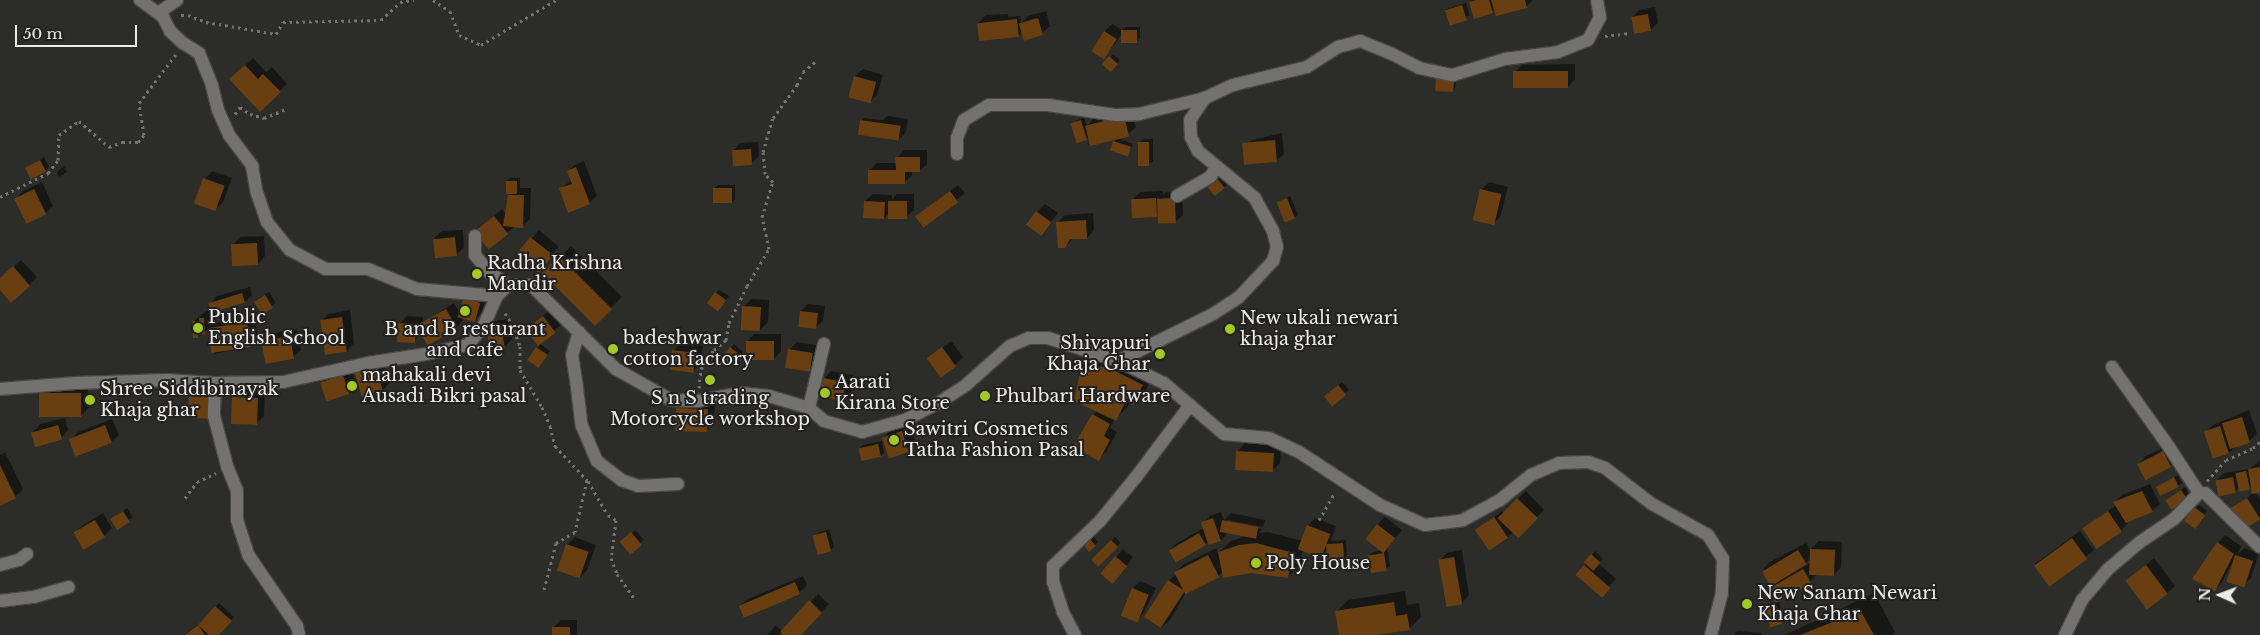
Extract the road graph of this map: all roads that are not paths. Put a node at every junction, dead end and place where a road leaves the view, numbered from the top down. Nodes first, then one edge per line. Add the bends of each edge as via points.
1 (140, 0) edge
2 (177, 0) edge
3 (1597, 0) edge
4 (160, 15) junction
5 (1205, 98) junction
6 (957, 154) dead end
7 (1216, 166) junction
8 (1177, 196) dead end
9 (475, 236) dead end
10 (508, 285) junction
11 (496, 298) junction
12 (579, 332) junction
13 (824, 344) dead end
14 (1118, 361) junction
15 (2112, 367) dead end
16 (215, 383) junction
17 (0, 389) edge
18 (1190, 405) junction
19 (809, 408) junction
20 (678, 484) dead end
21 (2199, 493) junction
22 (2260, 548) edge
23 (27, 554) dead end
24 (0, 565) edge
25 (69, 587) dead end
26 (0, 601) edge
27 (299, 635) edge
28 (1075, 635) edge
29 (1711, 635) edge
30 (2065, 635) edge

1 - 4 street
2 - 4 street
3 - 5 street via 1600,18 1588,40 1558,52 1505,59 1453,75 1418,68 1360,41 1338,47 1307,66 1233,85
4 - 11 street via 170,31 199,53 218,110 230,135 252,166 267,222 290,250 325,269 368,269 417,289
5 - 6 street via 1139,114 1116,115 1048,105 989,105 964,120 957,138
5 - 7 street via 1190,120 1191,137 1198,151
7 - 8 street via 1211,176
7 - 14 street via 1255,198 1274,232 1277,247 1273,261 1239,297 1213,314
9 - 10 street via 475,255 489,272
10 - 11 street
10 - 12 street via 531,285
11 - 16 street via 484,325 468,344 283,382
12 - 19 street via 616,369 671,400 698,401 741,393 769,396
12 - 20 street via 572,355 582,426 597,461 622,480 638,486
13 - 19 street
14 - 18 street via 1164,383
14 - 19 street via 1048,338 1028,338 1010,346 966,385 905,420 862,432 824,421
15 - 21 street
16 - 17 street via 166,380
16 - 27 street via 214,416 238,491 237,520 248,556 297,626
18 - 28 street via 1100,521 1053,566 1053,582
18 - 29 street via 1224,434 1269,438 1299,452 1380,505 1425,525 1463,520 1500,500 1532,475 1559,464 1588,462 1605,468 1652,504 1708,535 1724,559 1722,593
21 - 22 street via 2205,493
21 - 30 street via 2174,519 2107,570 2082,600
23 - 24 street via 19,560
25 - 26 street via 34,597

